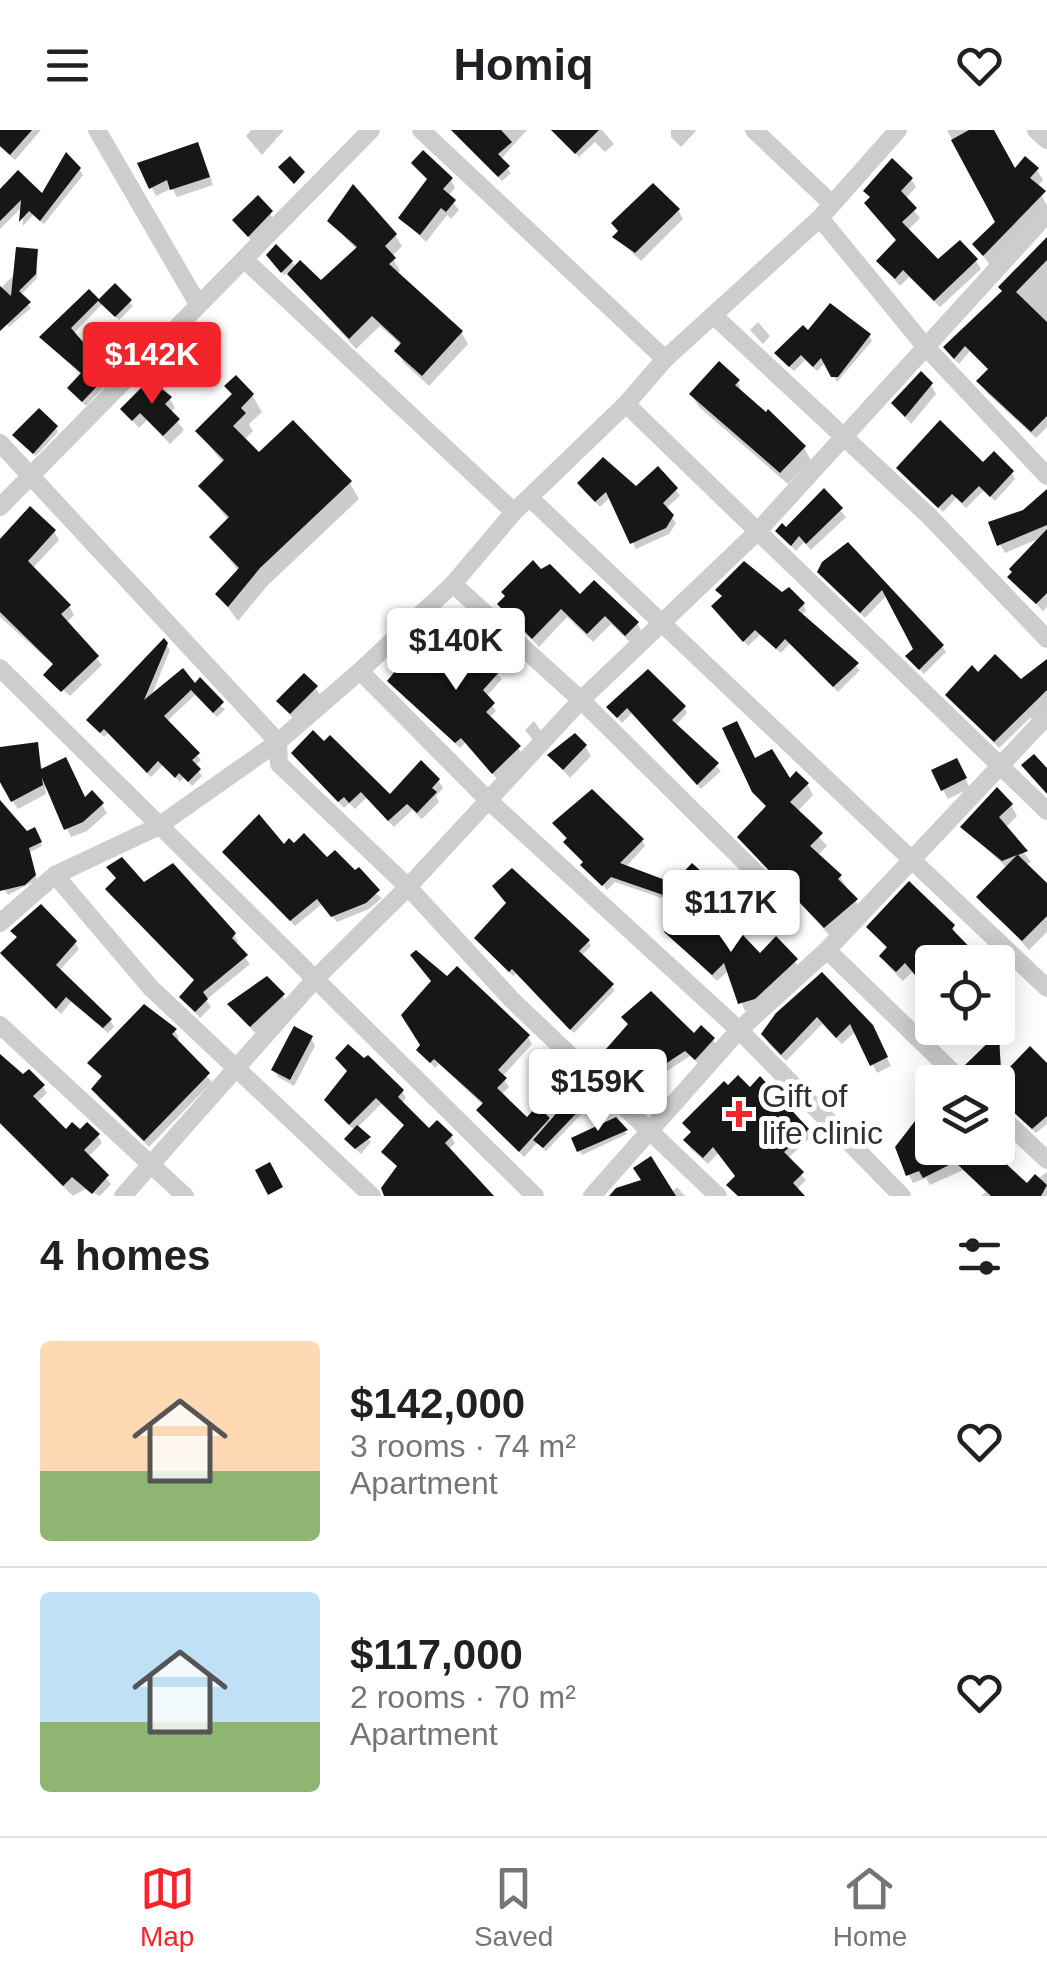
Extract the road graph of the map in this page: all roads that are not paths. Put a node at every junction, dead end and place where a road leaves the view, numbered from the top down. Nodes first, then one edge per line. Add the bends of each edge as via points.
1 (97, 130) edge
2 (371, 130) edge
3 (422, 130) edge
4 (754, 130) edge
5 (898, 130) edge
6 (1036, 130) edge
7 (1047, 140) edge
8 (825, 210) junction
9 (1047, 214) edge
10 (246, 261) junction
11 (198, 304) junction
12 (712, 315) junction
13 (924, 346) junction
14 (665, 359) junction
15 (626, 404) junction
16 (841, 436) junction
17 (0, 443) edge
18 (31, 474) junction
19 (1047, 476) edge
20 (531, 499) junction
21 (0, 507) edge
22 (514, 512) junction
23 (757, 532) junction
24 (453, 584) junction
25 (660, 620) junction
26 (1047, 639) edge
27 (0, 668) edge
28 (360, 671) junction
29 (581, 700) junction
30 (1047, 716) edge
31 (278, 742) junction
32 (1001, 766) junction
33 (488, 800) junction
34 (1047, 811) edge
35 (158, 826) junction
36 (912, 858) junction
37 (55, 875) junction
38 (766, 882) dead end
39 (408, 887) junction
40 (0, 922) edge
41 (827, 950) junction
42 (316, 978) junction
43 (1047, 988) edge
44 (0, 1025) edge
45 (739, 1030) junction
46 (945, 1065) edge
47 (239, 1070) junction
48 (650, 1130) junction
49 (1015, 1130) edge
50 (1047, 1160) edge
51 (152, 1164) junction
52 (123, 1196) edge
53 (185, 1196) edge
54 (372, 1196) edge
55 (535, 1196) edge
56 (592, 1196) edge
57 (718, 1196) edge
58 (902, 1196) edge

1 - 11 street
2 - 10 street
3 - 14 street
4 - 8 street
5 - 8 street
6 - 7 street
8 - 12 street
8 - 13 street
9 - 13 street
10 - 11 street
10 - 22 street
11 - 18 street
12 - 14 street
12 - 16 street
13 - 16 street
13 - 19 street
14 - 15 street
15 - 20 street
15 - 23 street
16 - 23 street
16 - 26 street
17 - 18 street
18 - 21 street
18 - 31 street
20 - 22 street
20 - 25 street
22 - 24 street
23 - 25 street
23 - 32 street
24 - 28 street
24 - 29 street
25 - 29 street
25 - 36 street
27 - 35 street
28 - 31 street
28 - 33 street
29 - 33 street
29 - 38 street
30 - 32 street
31 - 35 street
31 - 39 street via 279,764
32 - 34 street
32 - 36 street
33 - 39 street
33 - 45 street
35 - 37 street
35 - 42 street
36 - 41 street
36 - 43 street
37 - 40 street
37 - 47 street via 151,988
39 - 42 street
39 - 48 street via 512,1000
41 - 45 street
41 - 46 street
42 - 47 street
42 - 55 street
44 - 51 street
45 - 48 street
45 - 58 street
47 - 51 street
47 - 54 street
48 - 56 street
48 - 57 street
49 - 50 street
51 - 52 street
51 - 53 street

